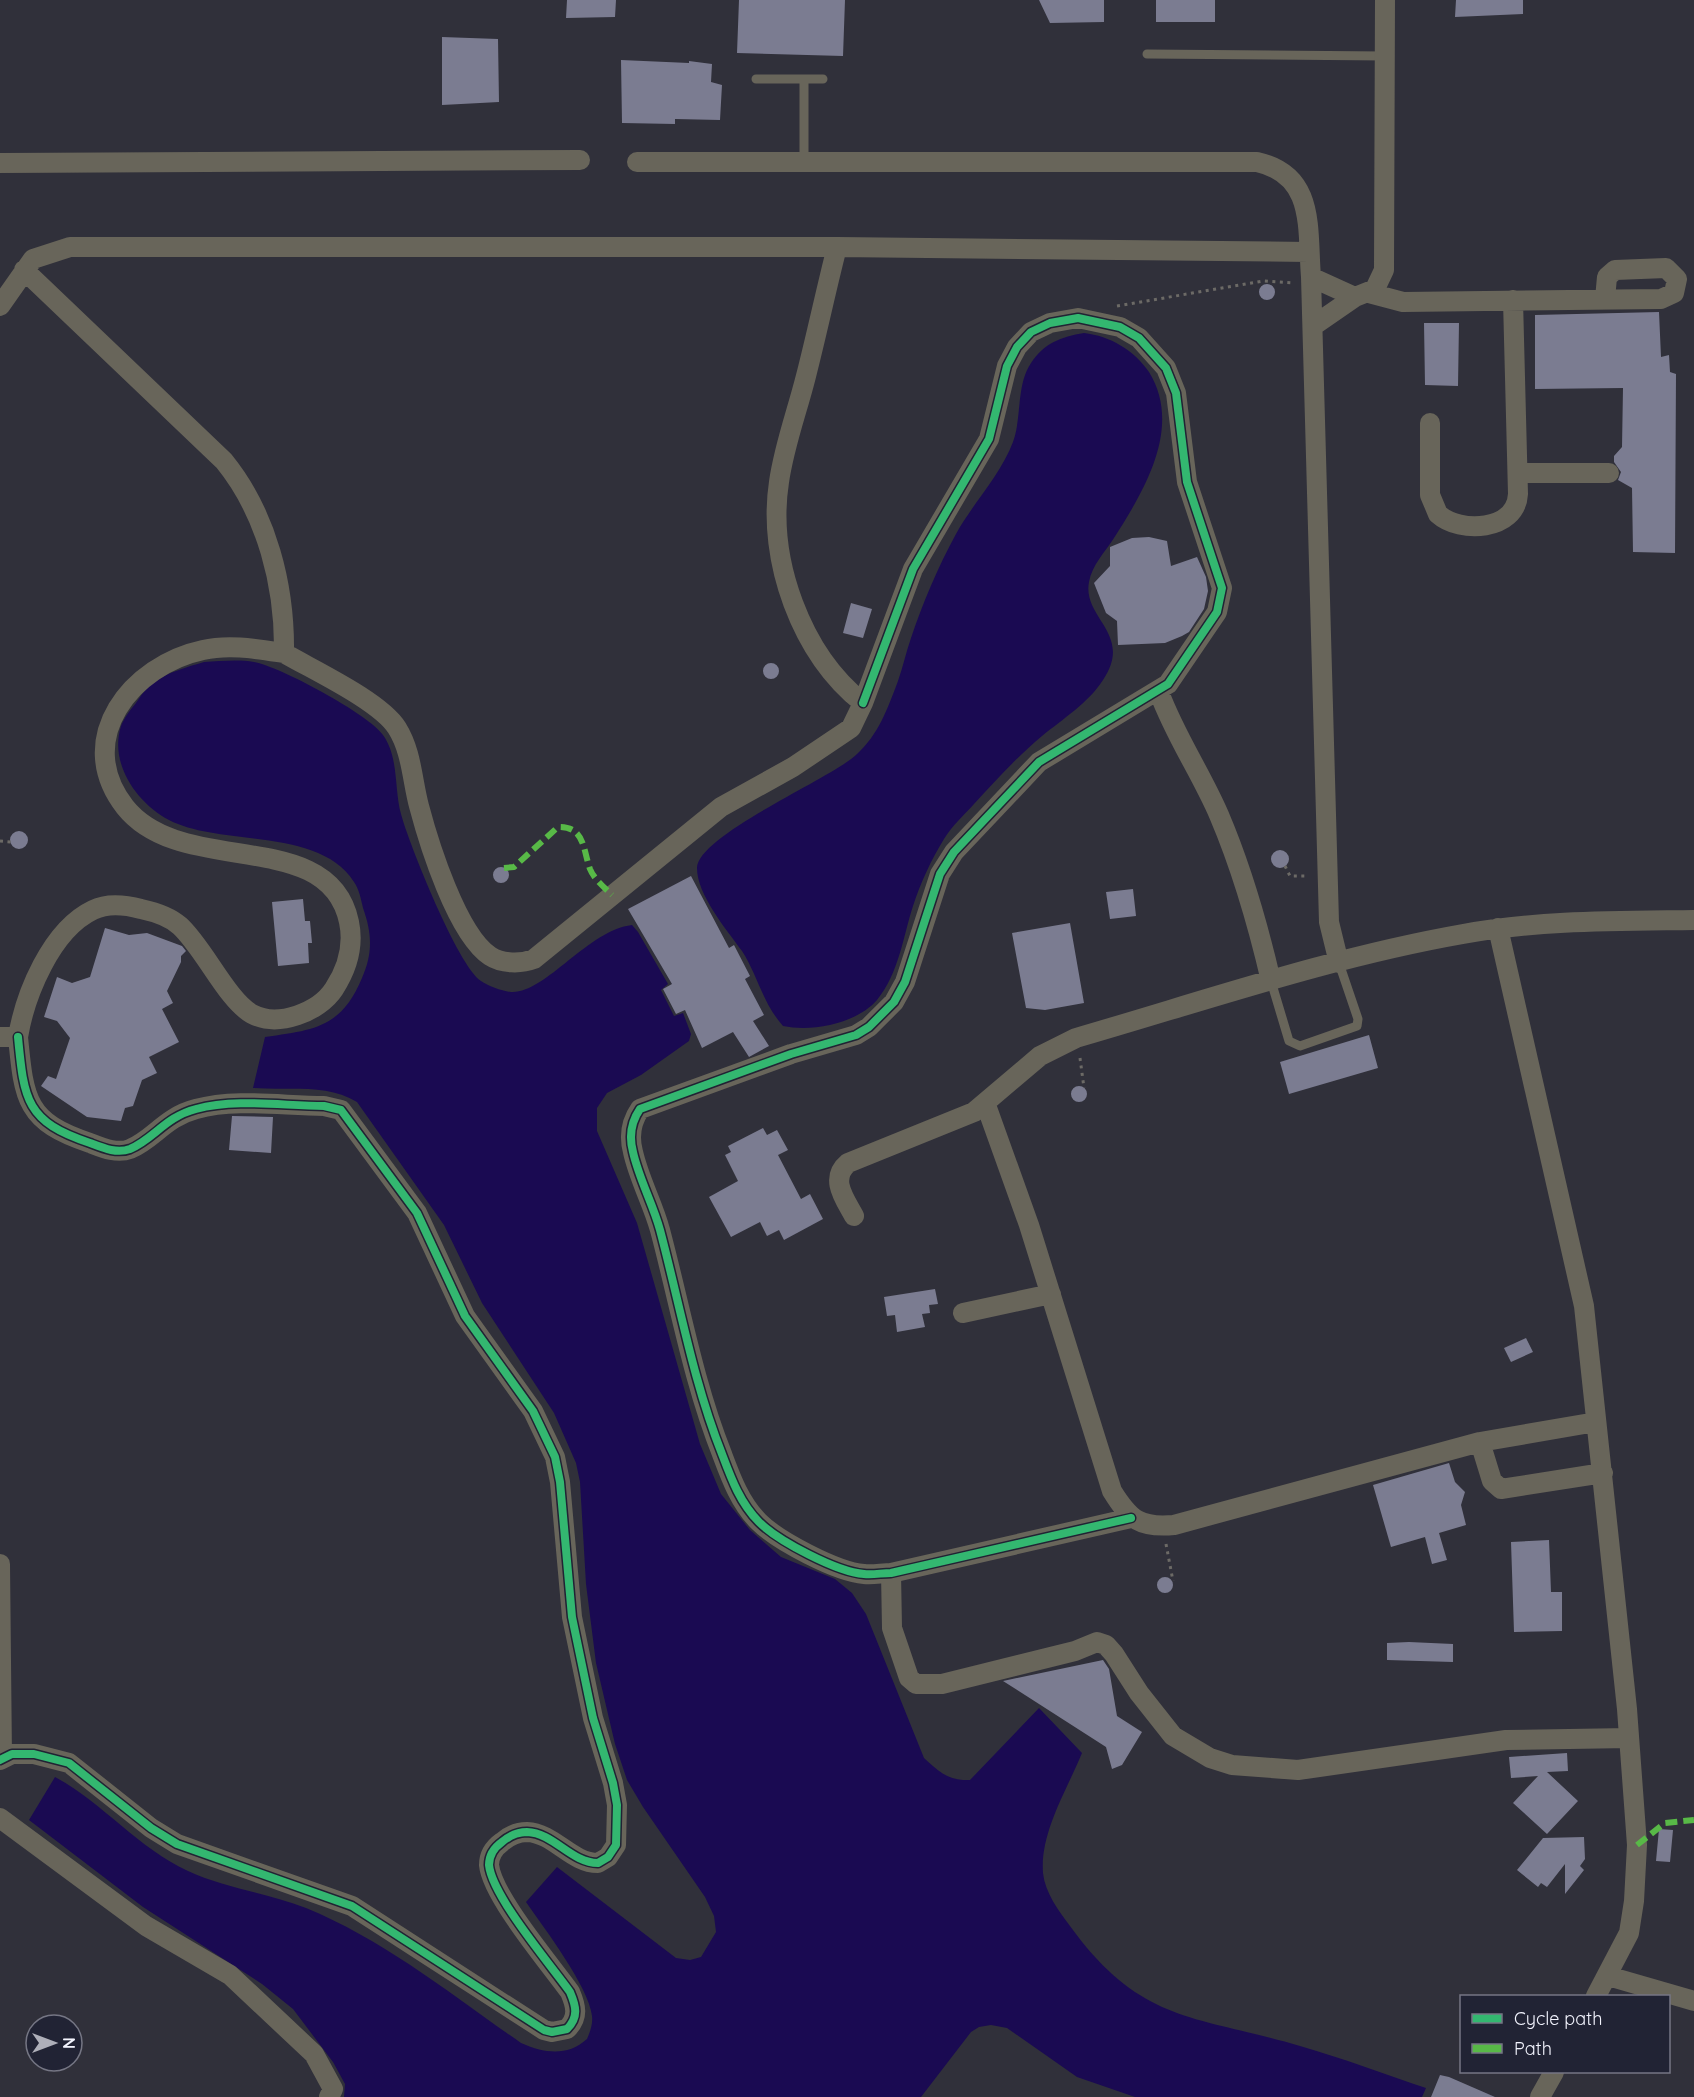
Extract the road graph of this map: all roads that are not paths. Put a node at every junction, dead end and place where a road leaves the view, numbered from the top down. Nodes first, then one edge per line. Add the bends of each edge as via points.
1 (1385, 0) edge
2 (1147, 54) dead end
3 (1385, 56) junction
4 (756, 79) dead end
5 (804, 79) junction
6 (823, 79) dead end
7 (580, 160) dead end
8 (638, 162) dead end
9 (804, 162) junction
10 (0, 164) edge
11 (837, 247) junction
12 (1309, 252) junction
13 (24, 270) junction
14 (1311, 280) junction
15 (1362, 295) junction
16 (1605, 299) dead end
17 (1513, 300) junction
18 (0, 306) edge
19 (1313, 326) junction
20 (1430, 423) dead end
21 (1518, 473) junction
22 (1608, 473) dead end
23 (284, 653) junction
24 (1159, 692) junction
25 (863, 703) junction
26 (1694, 921) edge
27 (1498, 928) junction
28 (1339, 963) junction
29 (1271, 981) junction
30 (9, 1037) edge
31 (986, 1105) junction
32 (854, 1216) dead end
33 (1051, 1294) junction
34 (963, 1313) dead end
35 (1596, 1422) junction
36 (1480, 1442) junction
37 (1603, 1473) junction
38 (1131, 1518) junction
39 (0, 1564) edge
40 (891, 1573) junction
41 (1629, 1738) junction
42 (1, 1759) edge
43 (0, 1818) edge
44 (1608, 1976) junction
45 (1597, 1995) edge
46 (1694, 2001) edge
47 (1553, 2073) edge
48 (329, 2097) edge
49 (1540, 2097) edge

1 - 3 street
2 - 3 lane
3 - 15 street via 1384,270 1379,283
4 - 5 lane
5 - 6 lane
5 - 9 lane
7 - 10 street
8 - 9 street
9 - 12 street via 1257,162 1277,169 1300,192
11 - 12 street
11 - 13 street via 70,247 33,259
11 - 25 street via 778,484 778,536 784,576 805,632 844,689
12 - 14 street
13 - 18 street
13 - 23 street via 238,478 275,570 282,600
14 - 15 street
14 - 19 street
15 - 17 street via 1403,302
15 - 19 street
16 - 17 street
17 - 21 street
19 - 28 street via 1329,922
20 - 21 street via 1431,502 1443,519 1455,524 1502,522 1516,507
21 - 22 street
23 - 25 street via 379,709 396,727 440,873 458,911 488,956 516,963 534,959 721,807 842,735 851,728
23 - 30 street via 210,648 155,668 132,689 114,714 108,728 106,757 109,775 124,805 152,830 189,846 311,869 329,883 344,909 350,933 349,957 331,994 296,1016 264,1018 252,1014 241,1005 195,940 177,923 130,906 108,905 83,916 60,939 31,987
24 - 25 street via 1174,677 1217,612 1222,588 1187,482 1176,393 1166,368 1139,338 1120,327 1078,318 1050,323 1031,332 1012,355 985,448 913,569
24 - 29 street via 1223,824
24 - 40 street via 1039,762 954,852 940,874 905,982 894,1002 869,1027 856,1035 791,1054 640,1109 631,1127 633,1151 659,1226 692,1366 738,1493 758,1521 789,1544 847,1570
26 - 27 street
27 - 28 street
27 - 35 street via 1584,1306
28 - 29 street
28 - 29 lane via 1357,1026 1300,1046 1289,1041
29 - 31 street via 1076,1038 1040,1056
30 - 42 street via 36,1114 71,1137 106,1149 132,1148 171,1119 220,1105 324,1106 341,1110 417,1213 465,1316 537,1419 558,1467 572,1617 593,1718 614,1783 618,1833 612,1852 598,1863 585,1861 541,1835 527,1832 499,1844 489,1864 496,1889 570,1992 576,2016 567,2029 544,2030 352,1906 177,1844 69,1764 34,1754 12,1754
31 - 32 street via 848,1163 840,1173 839,1186
31 - 33 street
33 - 34 street
33 - 38 street via 1112,1491
35 - 36 street
35 - 37 street
36 - 37 street via 1492,1481 1501,1489
36 - 38 street via 1174,1525 1144,1524
37 - 41 street
38 - 40 street
39 - 42 street
40 - 41 street via 892,1628 909,1678 916,1684 942,1684 1097,1642 1114,1654 1173,1736 1210,1758 1232,1765 1298,1770 1506,1740
41 - 44 street via 1636,1845 1634,1901 1629,1933
43 - 48 street via 146,1926 230,1975 314,2054 333,2089
44 - 45 street
44 - 46 street
47 - 49 street

